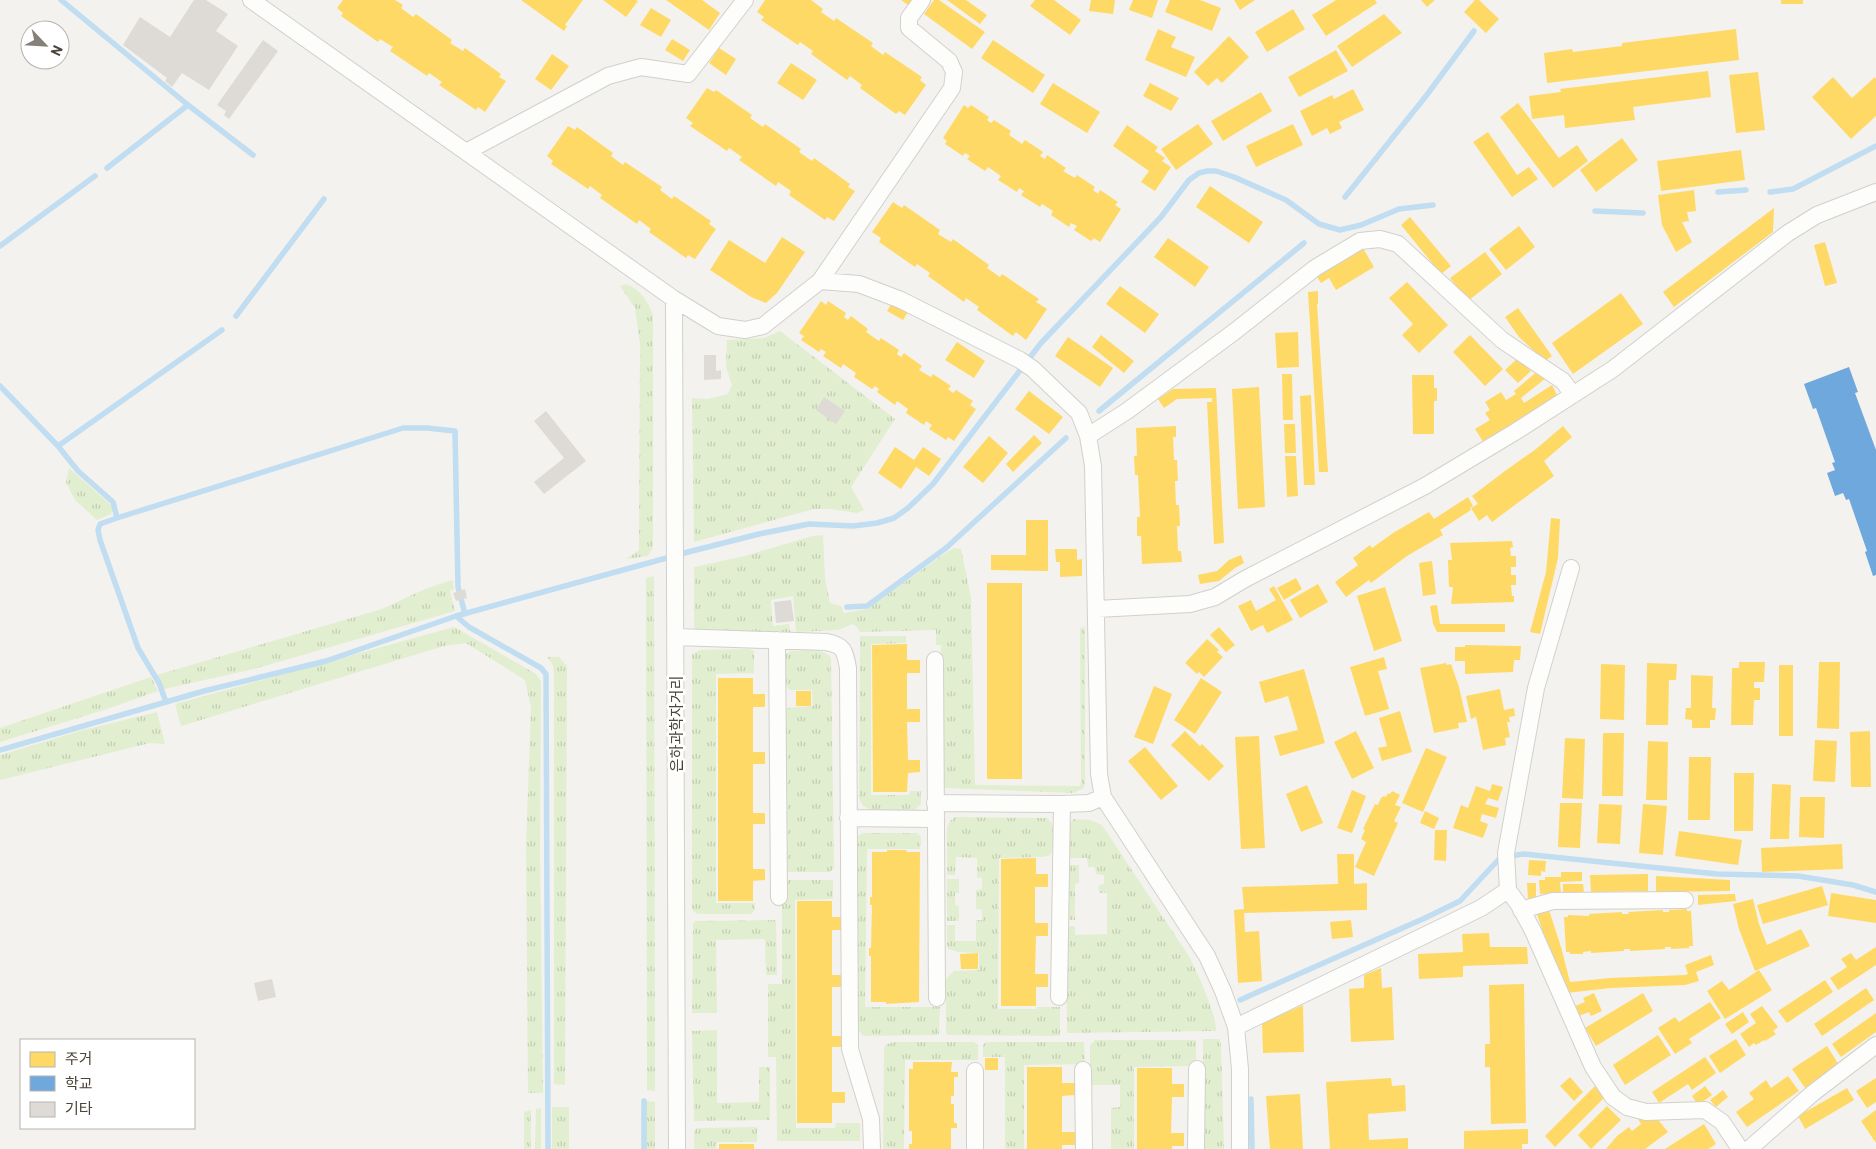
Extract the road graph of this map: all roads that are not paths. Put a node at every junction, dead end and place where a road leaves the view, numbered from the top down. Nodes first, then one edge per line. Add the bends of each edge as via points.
1 (251, 0) edge
2 (745, 0) edge
3 (922, 0) edge
4 (466, 152) junction
5 (1876, 192) edge
6 (820, 281) junction
7 (674, 299) junction
8 (1573, 395) junction
9 (1088, 436) junction
10 (1571, 568) dead end
11 (1097, 609) junction
12 (676, 637) junction
13 (777, 640) junction
14 (934, 660) dead end
15 (1103, 798) junction
16 (1062, 804) junction
17 (935, 811) junction
18 (848, 818) junction
19 (1508, 890) junction
20 (779, 897) dead end
21 (1685, 900) dead end
22 (1521, 910) junction
23 (1059, 997) dead end
24 (937, 998) dead end
25 (1236, 1027) junction
26 (1876, 1045) edge
27 (1197, 1069) dead end
28 (1083, 1070) dead end
29 (975, 1071) dead end
30 (678, 1149) edge
31 (872, 1149) edge
32 (975, 1149) edge
33 (1084, 1149) edge
34 (1196, 1149) edge
35 (1240, 1149) edge
36 (1740, 1149) edge
37 (1749, 1149) edge

1 - 4 street
2 - 4 street via 688,74 641,67 608,76
3 - 6 street via 909,18 909,28 949,61 954,72 952,88
4 - 7 street
5 - 8 street via 1817,215 1788,233 1614,369
6 - 7 street via 763,326 745,330 718,326
6 - 9 street via 859,284 901,300 1027,365 1079,413
7 - 12 street, 은하과학자거리
8 - 9 street via 1563,382 1502,340 1398,244 1380,239 1360,241 1314,268 1234,332
8 - 11 street via 1425,486 1215,597 1190,604
9 - 11 street via 1093,466
10 - 19 street via 1536,688 1506,857
11 - 15 street via 1099,774
12 - 13 street
12 - 30 street, 은하과학자거리
13 - 18 street via 838,644 845,652 848,668
13 - 20 street
14 - 17 street
15 - 16 street
15 - 25 street via 1207,956
16 - 17 street
16 - 23 street
17 - 18 street
17 - 24 street
18 - 31 street via 850,1049 871,1119
19 - 22 street
19 - 25 street via 1481,908
21 - 22 street via 1553,901
22 - 36 street via 1593,1067 1613,1096 1627,1107 1646,1112 1705,1110 1722,1122
25 - 35 street via 1240,1069
26 - 37 street via 1813,1093
27 - 34 street
28 - 33 street
29 - 32 street

